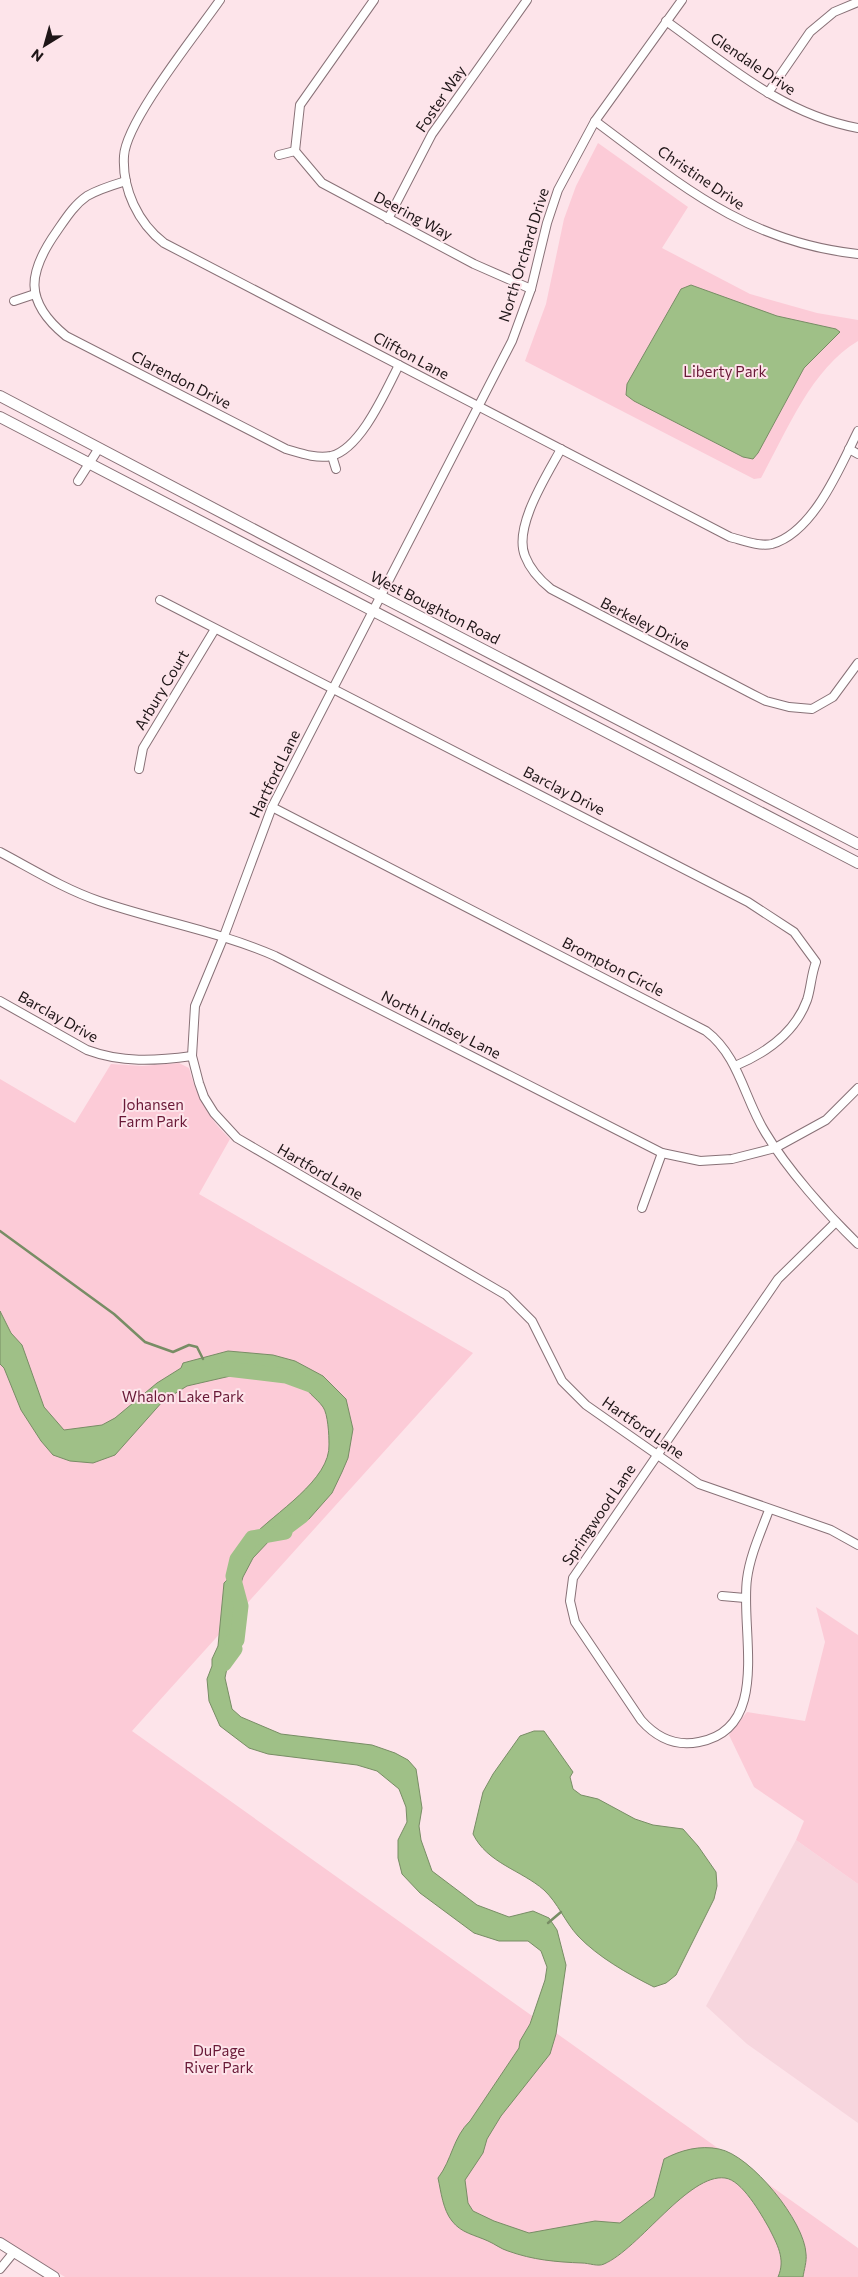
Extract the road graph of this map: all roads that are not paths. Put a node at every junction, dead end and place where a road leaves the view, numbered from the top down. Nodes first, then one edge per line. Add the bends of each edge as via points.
1 (220, 0) edge
2 (374, 0) edge
3 (527, 0) edge
4 (682, 0) edge
5 (858, 2) edge
6 (666, 21) junction
7 (768, 93) junction
8 (595, 121) junction
9 (858, 128) edge
10 (295, 152) junction
11 (279, 155) dead end
12 (126, 181) junction
13 (388, 219) junction
14 (858, 254) edge
15 (531, 289) junction
16 (35, 296) junction
17 (14, 301) dead end
18 (399, 365) junction
19 (0, 396) edge
20 (478, 407) junction
21 (0, 417) edge
22 (858, 431) edge
23 (99, 448) junction
24 (561, 449) junction
25 (849, 449) junction
26 (858, 454) edge
27 (332, 456) junction
28 (89, 464) junction
29 (336, 469) dead end
30 (78, 481) dead end
31 (382, 597) junction
32 (160, 600) dead end
33 (374, 612) junction
34 (215, 629) junction
35 (858, 663) edge
36 (334, 688) junction
37 (138, 769) dead end
38 (272, 807) junction
39 (858, 844) edge
40 (0, 852) edge
41 (858, 863) edge
42 (224, 936) junction
43 (0, 1001) edge
44 (192, 1056) junction
45 (735, 1066) junction
46 (858, 1088) edge
47 (775, 1148) junction
48 (662, 1154) junction
49 (642, 1208) dead end
50 (836, 1222) junction
51 (858, 1244) edge
52 (658, 1455) junction
53 (769, 1510) junction
54 (858, 1545) edge
55 (722, 1596) dead end
56 (745, 1598) junction
57 (0, 2243) edge
58 (14, 2252) junction
59 (0, 2268) edge
60 (54, 2277) edge

1 - 12 street, Clifton Lane via 132,128 124,155
2 - 10 street via 300,105
3 - 13 street, Foster Way via 432,134
4 - 6 street, North Orchard Drive
5 - 7 street via 834,12 810,32
6 - 7 street, Glendale Drive
6 - 8 street, North Orchard Drive
7 - 9 street, Glendale Drive via 806,113
8 - 14 street, Christine Drive via 706,202 732,217 799,244
8 - 15 street, North Orchard Drive via 558,190
10 - 11 street
10 - 13 street, Deering Way via 322,183
12 - 16 street via 87,196 69,213 40,258 33,283
12 - 18 street, Clifton Lane via 143,223 164,243
13 - 15 street, Deering Way via 474,264
15 - 20 street, North Orchard Drive via 512,341
16 - 17 street
16 - 27 street, Clarendon Drive via 47,317 66,336 286,449 317,457
18 - 20 street, Clifton Lane
18 - 27 street via 372,417 349,446
19 - 23 main road, West Boughton Road
20 - 24 street, Clifton Lane
20 - 31 street, North Orchard Drive
21 - 28 main road, West Boughton Road
22 - 25 street, Clifton Lane
23 - 28 street
23 - 31 main road, West Boughton Road
24 - 25 street, Clifton Lane via 730,537 758,544 771,544 795,532 815,512
24 - 35 street, Berkeley Drive via 527,518 523,535 524,556 551,590 766,701 789,707 812,709 833,697
25 - 26 street
27 - 29 street
28 - 30 street
28 - 33 main road, West Boughton Road
31 - 33 street, North Orchard Drive
31 - 39 main road, West Boughton Road
32 - 34 street, Barclay Drive
33 - 36 street, Hartford Lane
33 - 41 main road, West Boughton Road
34 - 36 street, Barclay Drive
34 - 37 street, Arbury Court via 143,748
36 - 38 street, Hartford Lane
36 - 45 street, Barclay Drive via 748,902 794,932 816,962 803,1008 770,1048
38 - 42 street, Hartford Lane
38 - 45 street, Brompton Circle via 691,1022 719,1041
40 - 42 street, North Lindsey Lane via 65,887 100,901
42 - 44 street, Hartford Lane via 195,1006
42 - 48 street, North Lindsey Lane via 291,963
43 - 44 street, Barclay Drive via 101,1056 139,1061
44 - 52 street, Hartford Lane via 204,1097 214,1114 237,1138 506,1295 532,1321 552,1364 572,1393
45 - 47 street, Brompton Circle via 756,1115
46 - 47 street, North Lindsey Lane via 826,1120
47 - 48 street, North Lindsey Lane via 739,1158 700,1161
47 - 50 street, Brompton Circle
48 - 49 street
50 - 51 street, Brompton Circle
50 - 52 street, Springwood Lane via 778,1279
52 - 53 street, Hartford Lane via 699,1484
52 - 56 street, Springwood Lane via 579,1567 573,1578 570,1601 575,1622 589,1644 641,1720 660,1736 682,1744 705,1741 724,1732 738,1716 747,1686
53 - 54 street, Hartford Lane via 831,1530
53 - 56 street, Springwood Lane via 751,1558
55 - 56 street
57 - 58 main road
58 - 59 street
58 - 60 main road

